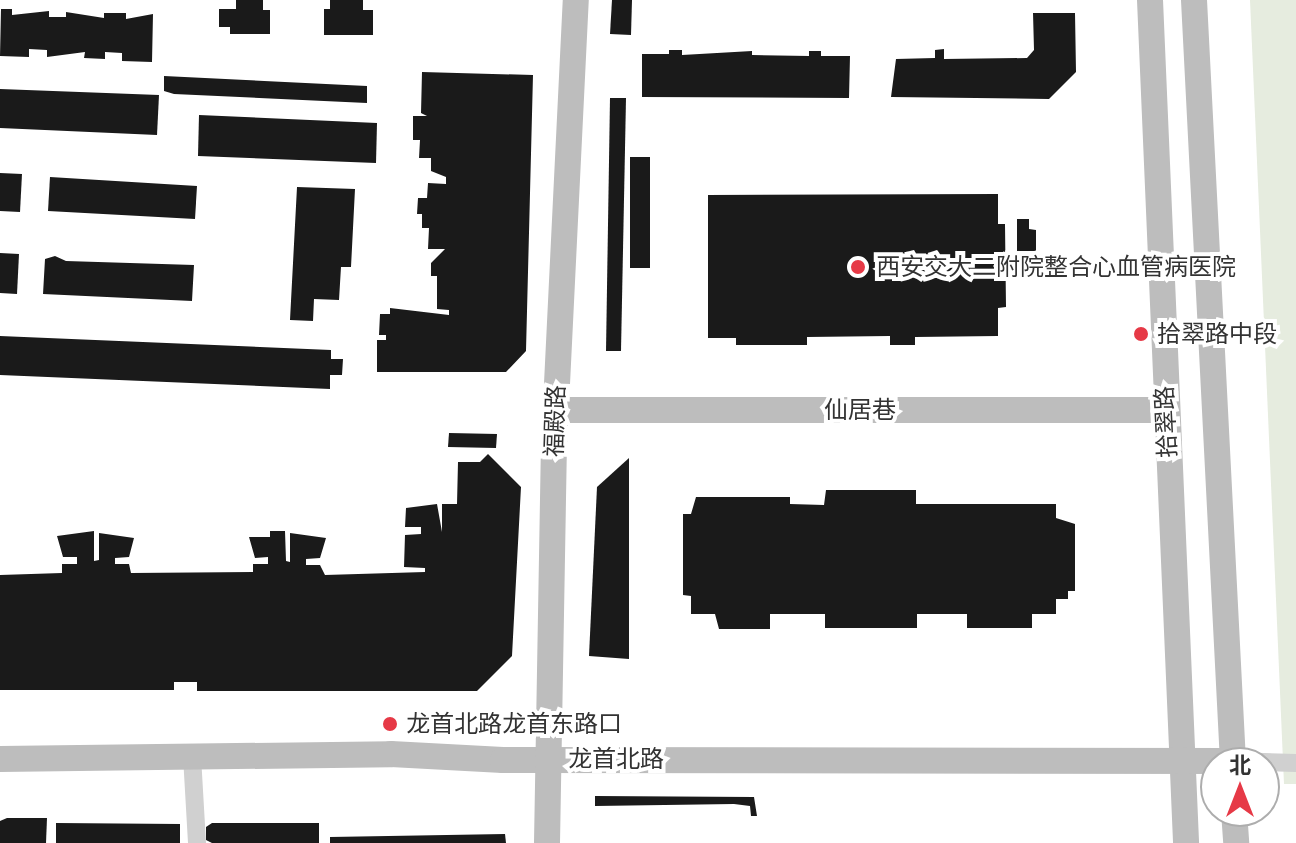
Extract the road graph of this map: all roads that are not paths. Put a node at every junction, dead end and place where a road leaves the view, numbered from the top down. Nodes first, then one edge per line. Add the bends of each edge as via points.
1 (576, 0) edge
2 (1150, 0) edge
3 (1194, 0) edge
4 (555, 410) junction
5 (1165, 410) junction
6 (1232, 747) edge
7 (192, 756) junction
8 (548, 758) junction
9 (0, 759) edge
10 (1182, 761) junction
11 (1200, 761) edge
12 (197, 843) edge
13 (547, 843) edge
14 (1186, 843) edge

1 - 4 street, 福殿路
2 - 5 street, 拾翠路
3 - 6 street, 拾翠路
4 - 5 street, 仙居巷
4 - 8 street, 福殿路
5 - 10 street, 拾翠路
7 - 8 street, 龙首北路
7 - 9 street, 龙首北路
7 - 12 street
8 - 10 street, 龙首北路
8 - 13 street, 福殿路
10 - 11 street, 龙首北路
10 - 14 street, 拾翠路

